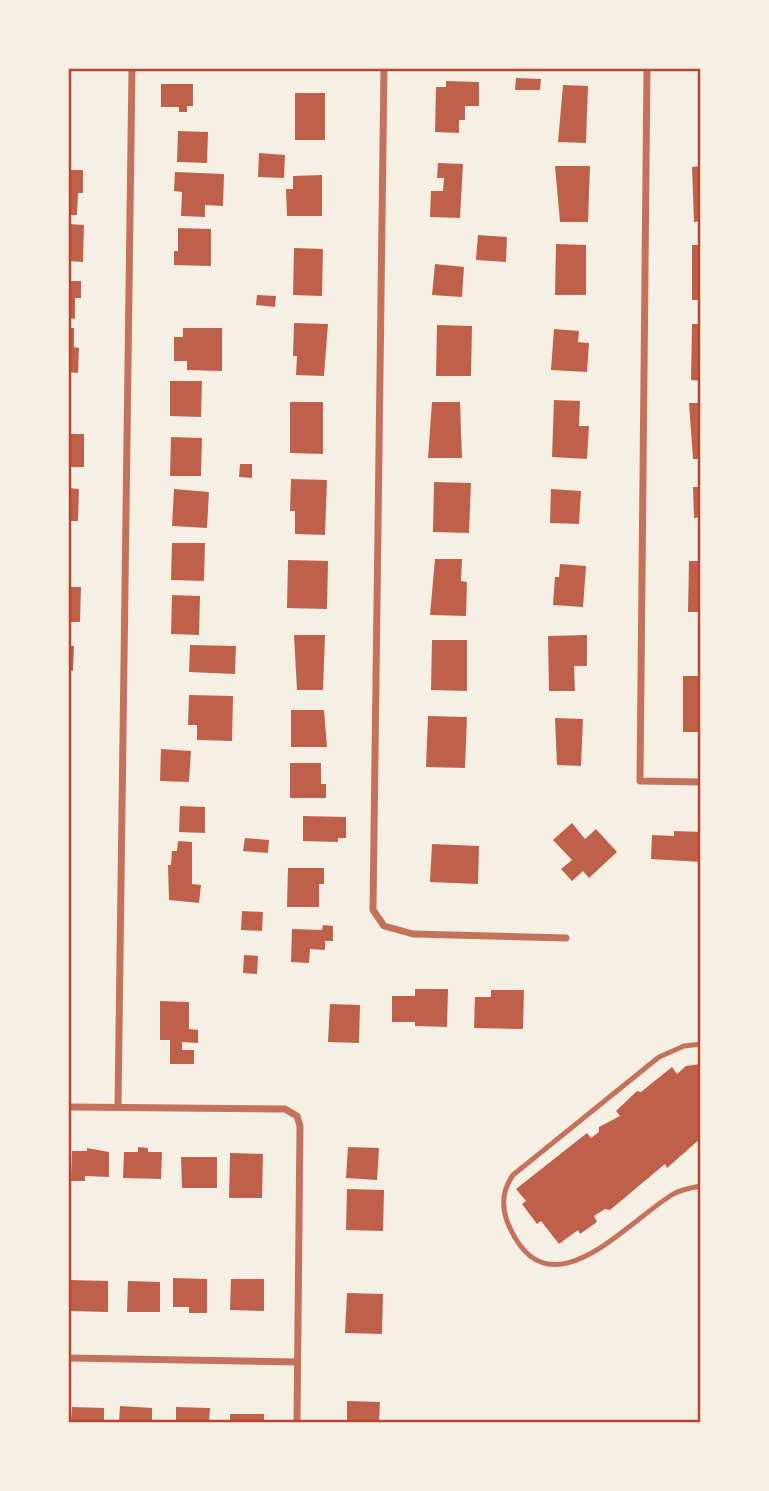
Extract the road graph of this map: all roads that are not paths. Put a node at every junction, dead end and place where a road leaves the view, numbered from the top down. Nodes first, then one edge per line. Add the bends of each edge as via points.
1 (131, 68) edge
2 (384, 68) edge
3 (647, 68) edge
4 (701, 782) edge
5 (566, 938) dead end
6 (701, 1044) edge
7 (68, 1107) edge
8 (118, 1107) junction
9 (701, 1186) edge
10 (68, 1358) edge
11 (297, 1362) junction
12 (297, 1423) edge

1 - 8 street
2 - 5 street via 373,910 384,926 413,934
3 - 4 street via 640,781
6 - 9 lane via 659,1057 513,1175 503,1201 508,1222 527,1251 539,1260 562,1265 590,1256 670,1196
7 - 8 street
8 - 11 street via 285,1109 295,1114 300,1126
10 - 11 street
11 - 12 street

